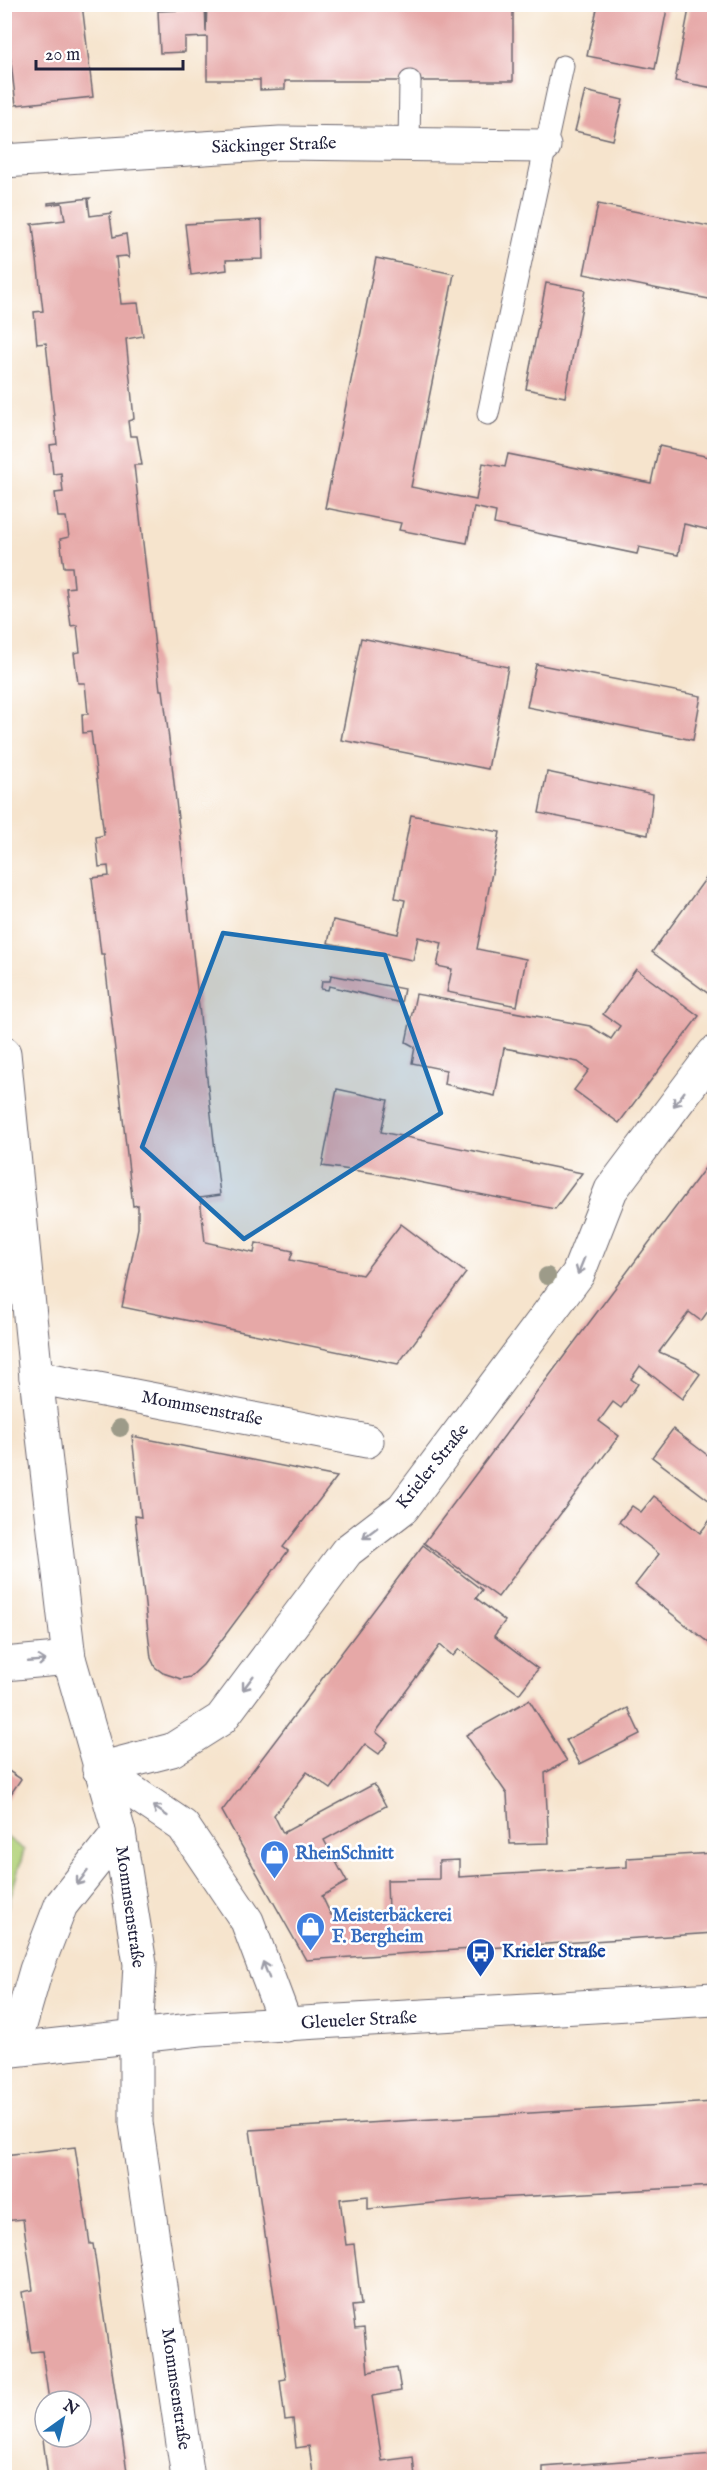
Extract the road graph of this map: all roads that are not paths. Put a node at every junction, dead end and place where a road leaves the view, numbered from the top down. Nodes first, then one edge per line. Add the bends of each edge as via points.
1 (563, 66) dead end
2 (410, 81) dead end
3 (409, 145) junction
4 (544, 146) junction
5 (4, 161) edge
6 (488, 414) dead end
7 (4, 1053) edge
8 (714, 1053) edge
9 (36, 1377) junction
10 (367, 1441) dead end
11 (69, 1658) junction
12 (4, 1664) edge
13 (99, 1769) junction
14 (118, 1832) junction
15 (714, 1999) edge
16 (286, 2025) junction
17 (136, 2037) junction
18 (9, 2051) edge
19 (188, 2478) edge

1 - 4 lane
2 - 3 lane
3 - 4 street, Säckinger Straße
3 - 5 street, Säckinger Straße via 280,143
4 - 6 lane
7 - 9 street, Mommsenstraße
8 -> 13 street, Krieler Straße via 611,1190 578,1274 403,1508 347,1551 221,1719 172,1749
9 - 10 street, Mommsenstraße
9 - 11 street, Mommsenstraße
12 -> 11 street
11 - 13 street, Mommsenstraße
13 - 14 street, Mommsenstraße
16 -> 13 street via 247,1921 183,1826
14 - 17 street, Mommsenstraße via 140,1964
14 -> 18 street via 61,1905
15 - 16 street, Gleueler Straße
16 - 17 street, Gleueler Straße
17 - 18 street, Gleueler Straße
17 - 19 street, Mommsenstraße via 136,2123

